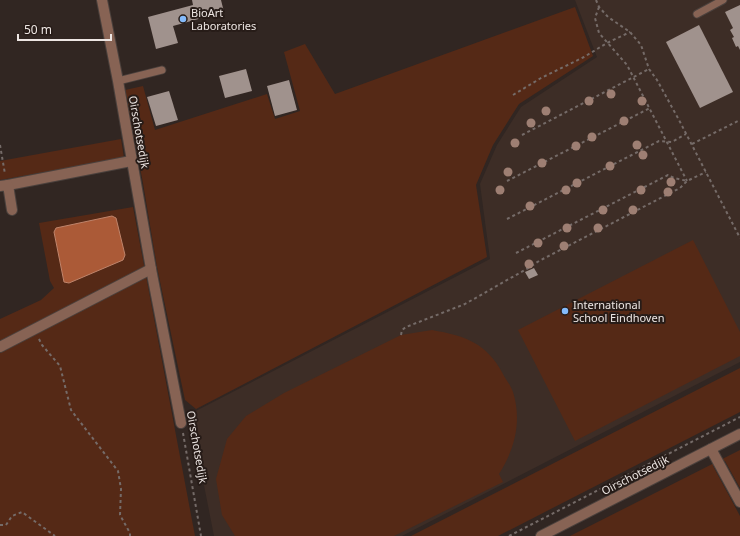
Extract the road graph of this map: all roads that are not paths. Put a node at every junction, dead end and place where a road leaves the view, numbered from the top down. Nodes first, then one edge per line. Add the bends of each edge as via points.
1 (102, 0) edge
2 (723, 0) edge
3 (697, 14) dead end
4 (162, 70) dead end
5 (118, 82) junction
6 (131, 161) junction
7 (4, 186) edge
8 (12, 210) dead end
9 (151, 269) junction
10 (0, 347) edge
11 (181, 423) road end
12 (740, 434) edge
13 (711, 449) junction
14 (740, 502) edge
15 (555, 533) edge
16 (541, 536) edge

1 - 5 street, Oirschotsedijk
2 - 3 lane
4 - 5 lane
5 - 6 street, Oirschotsedijk
6 - 7 street
6 - 9 street, Oirschotsedijk
7 - 8 street
9 - 10 street
9 - 11 street, Oirschotsedijk
12 - 13 street, Oirschotsedijk
13 - 14 street
13 - 15 street, Oirschotsedijk
15 - 16 street, Oirschotsedijk

